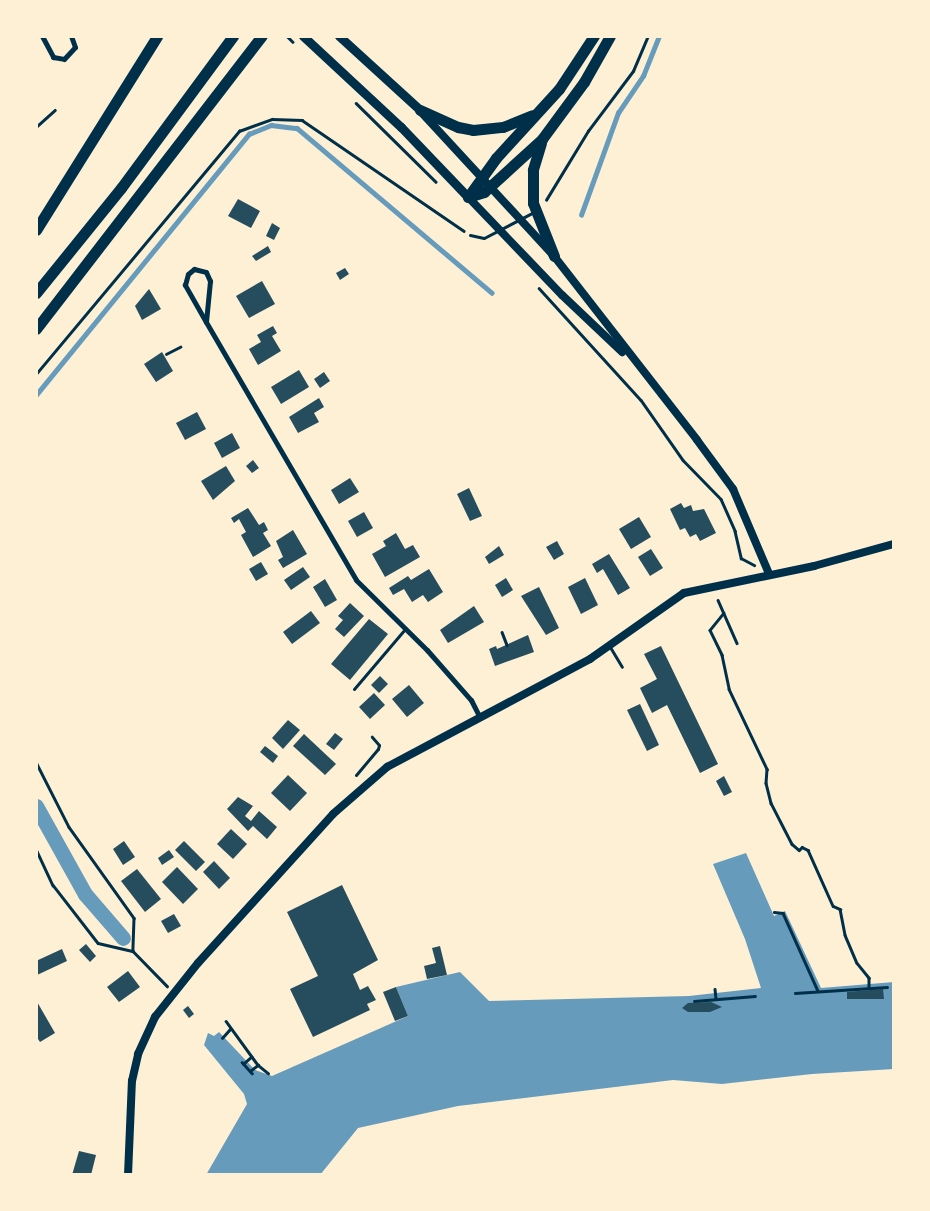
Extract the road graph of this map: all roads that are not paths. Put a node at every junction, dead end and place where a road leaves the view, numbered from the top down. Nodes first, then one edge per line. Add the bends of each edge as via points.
1 (42, 36) edge
2 (71, 36) edge
3 (157, 36) edge
4 (233, 36) edge
5 (262, 36) edge
6 (303, 36) edge
7 (339, 36) edge
8 (594, 36) edge
9 (610, 36) edge
10 (420, 110) junction
11 (538, 112) junction
12 (542, 139) junction
13 (481, 176) junction
14 (491, 186) junction
15 (468, 197) junction
16 (544, 203) road end
17 (534, 212) junction
18 (520, 218) junction
19 (36, 230) edge
20 (502, 232) junction
21 (470, 235) road end
22 (554, 256) junction
23 (36, 293) edge
24 (206, 322) junction
25 (36, 330) edge
26 (637, 366) junction
27 (894, 544) edge
28 (769, 574) junction
29 (405, 629) junction
30 (610, 646) junction
31 (622, 667) dead end
32 (354, 689) dead end
33 (480, 718) junction
34 (372, 737) dead end
35 (356, 775) dead end
36 (128, 1175) edge

1 - 2 street via 53,57 64,59 75,47
3 - 19 highway
4 - 23 highway via 121,188
5 - 25 highway
6 - 15 main road via 401,127
7 - 10 main road
8 - 11 highway via 572,71
9 - 12 highway via 584,82
10 - 11 highway via 458,127 488,130
10 - 13 street
11 - 13 highway
12 - 14 highway
12 - 17 highway via 534,170
13 - 14 street
13 - 15 highway
14 - 15 highway
14 - 18 street
15 - 20 street
16 - 17 lane
17 - 18 lane
17 - 22 highway
18 - 20 lane
18 - 22 street
20 - 21 lane via 484,238
20 - 26 street
22 - 26 street
24 - 24 street via 210,281 206,272 194,270 188,274 186,284
24 - 29 street via 356,580
26 - 28 street via 733,489
27 - 28 street via 814,566
28 - 30 street via 684,593
29 - 32 lane
29 - 33 street via 470,700
30 - 31 lane
30 - 33 street
33 - 36 street via 387,767 333,814 174,992 147,1031 134,1067
34 - 35 lane via 379,745 378,749

